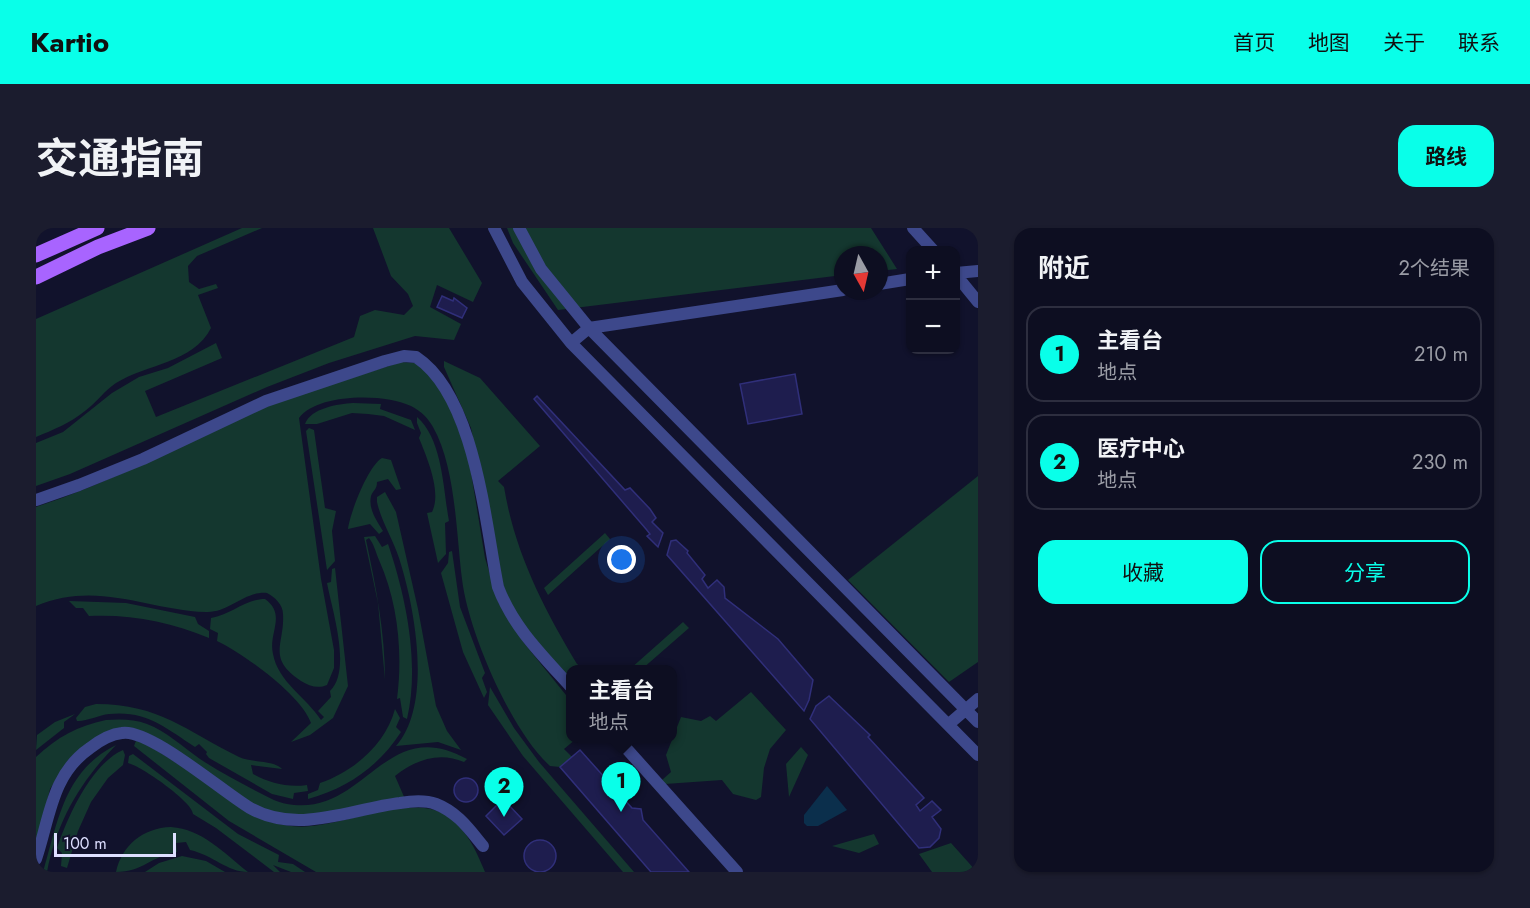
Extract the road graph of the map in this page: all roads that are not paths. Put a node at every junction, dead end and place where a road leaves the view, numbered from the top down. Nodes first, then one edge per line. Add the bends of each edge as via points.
1 (97, 228) edge
2 (148, 228) edge
3 (494, 228) edge
4 (519, 228) edge
5 (913, 228) edge
6 (929, 246) edge
7 (36, 255) edge
8 (978, 271) edge
9 (960, 273) edge
10 (36, 277) edge
11 (960, 279) edge
12 (906, 280) edge
13 (888, 283) edge
14 (834, 291) edge
15 (978, 302) edge
16 (589, 328) junction
17 (571, 343) junction
18 (36, 500) edge
19 (566, 681) edge
20 (978, 699) edge
21 (965, 708) junction
22 (978, 722) edge
23 (949, 724) junction
24 (622, 743) edge
25 (978, 755) edge
26 (483, 846) dead end
27 (36, 859) edge
28 (737, 872) edge

1 - 7 main road
2 - 10 main road
3 - 17 street via 522,282
4 - 16 street via 541,269
5 - 6 street
8 - 9 street
11 - 15 street
12 - 13 street
14 - 16 street
16 - 17 street
16 - 21 street
17 - 23 street
18 - 19 street via 132,463 266,401 385,361 416,357 444,386 470,444 504,603 524,634
20 - 21 street
21 - 22 street
21 - 23 street
23 - 25 street
24 - 28 street
26 - 27 street via 458,816 424,801 304,821 266,816 154,742 124,732 97,743 63,774

